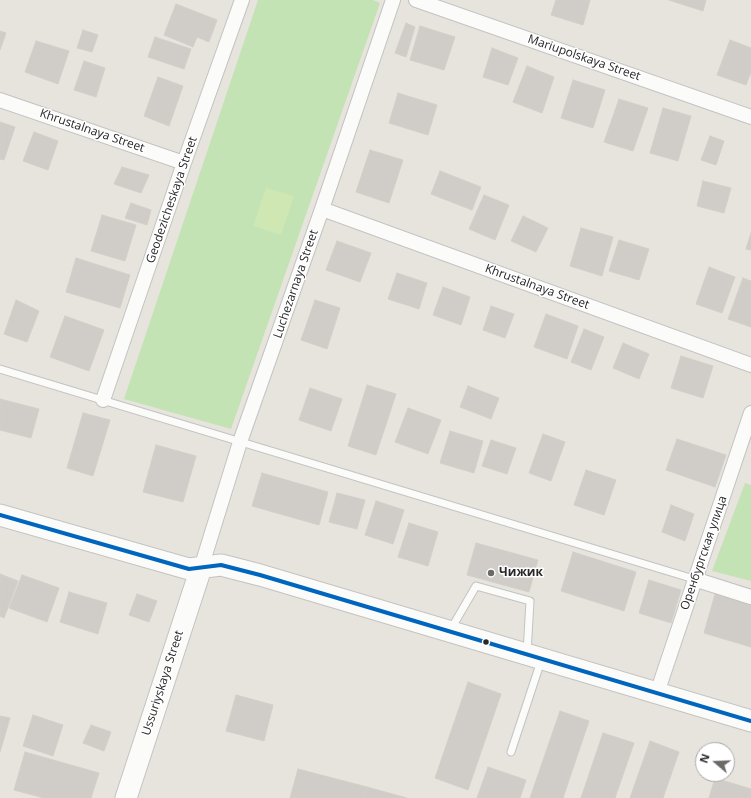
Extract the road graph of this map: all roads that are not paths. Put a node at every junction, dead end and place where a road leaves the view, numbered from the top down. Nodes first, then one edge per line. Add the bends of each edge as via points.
1 (242, 0) edge
2 (393, 0) edge
3 (416, 0) edge
4 (0, 100) edge
5 (751, 117) edge
6 (184, 163) junction
7 (322, 209) junction
8 (751, 365) edge
9 (0, 369) edge
10 (103, 400) junction
11 (751, 413) edge
12 (240, 442) junction
13 (0, 515) edge
14 (201, 568) junction
15 (694, 579) junction
16 (751, 597) edge
17 (450, 631) junction
18 (535, 656) junction
19 (657, 693) junction
20 (751, 721) edge
21 (511, 752) dead end
22 (126, 798) edge

1 - 6 street, Geodezicheskaya Street
2 - 7 street, Luchezarnaya Street
3 - 5 street, Mariupolskaya Street
4 - 6 street, Khrustalnaya Street
6 - 10 street, Geodezicheskaya Street
7 - 8 street, Khrustalnaya Street
7 - 12 street, Luchezarnaya Street
9 - 10 lane
10 - 12 lane
11 - 15 street, Оренбургская улица
12 - 14 street, Luchezarnaya Street
12 - 15 lane
13 - 14 street via 189,569
14 - 17 street via 221,565
14 - 22 street, Ussuriyskaya Street
15 - 16 street
15 - 19 street, Оренбургская улица
17 - 18 street
17 - 18 lane via 476,586 530,601
18 - 19 street
18 - 21 lane
19 - 20 street

